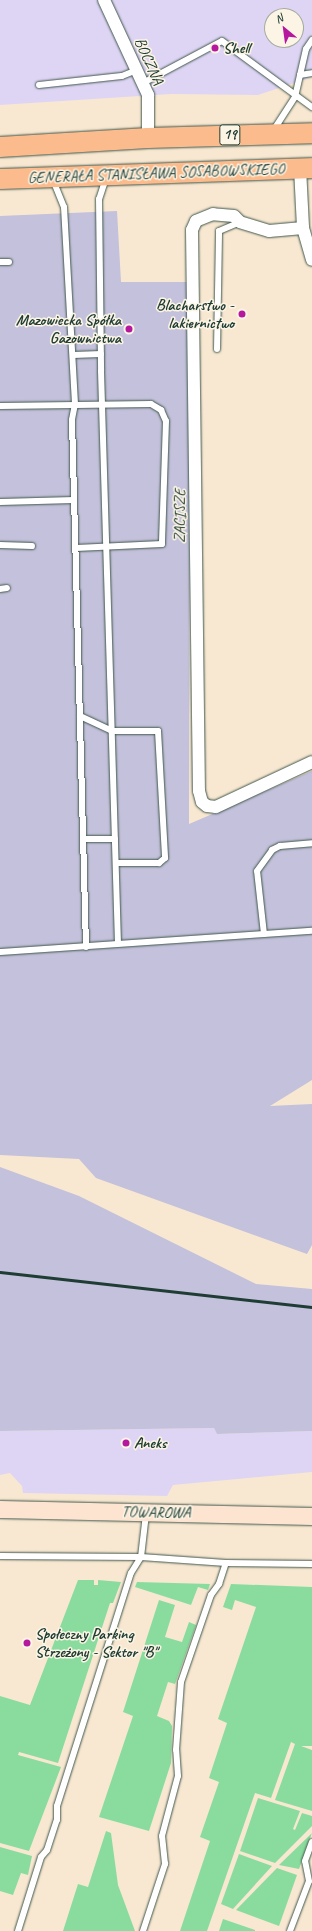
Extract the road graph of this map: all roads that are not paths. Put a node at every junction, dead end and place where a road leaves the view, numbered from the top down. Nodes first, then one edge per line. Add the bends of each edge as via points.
1 (104, 0) edge
2 (312, 40) edge
3 (137, 70) junction
4 (312, 73) edge
5 (300, 75) junction
6 (143, 83) junction
7 (39, 85) dead end
8 (295, 97) junction
9 (312, 107) edge
10 (312, 133) edge
11 (271, 134) junction
12 (148, 138) junction
13 (0, 147) edge
14 (306, 168) edge
15 (107, 174) junction
16 (52, 176) junction
17 (0, 179) edge
18 (240, 222) junction
19 (307, 228) edge
20 (312, 260) edge
21 (0, 262) edge
22 (9, 262) dead end
23 (217, 349) dead end
24 (101, 354) junction
25 (73, 355) junction
26 (75, 404) junction
27 (0, 406) edge
28 (103, 406) junction
29 (74, 500) junction
30 (0, 502) edge
31 (0, 545) edge
32 (32, 546) dead end
33 (76, 548) junction
34 (107, 548) junction
35 (7, 588) dead end
36 (0, 589) edge
37 (80, 716) junction
38 (112, 732) junction
39 (312, 762) edge
40 (84, 839) junction
41 (115, 839) junction
42 (312, 842) edge
43 (116, 864) junction
44 (312, 932) edge
45 (264, 934) junction
46 (118, 943) junction
47 (86, 947) junction
48 (0, 952) edge
49 (0, 1509) edge
50 (146, 1512) junction
51 (312, 1516) edge
52 (0, 1556) edge
53 (141, 1557) junction
54 (226, 1563) junction
55 (312, 1564) edge
56 (312, 1842) edge
57 (18, 1931) edge
58 (143, 1931) edge
59 (290, 1931) edge

1 - 3 street, BOCZNA
2 - 5 lane via 306,49
3 - 6 street, BOCZNA
3 - 7 lane via 122,76
4 - 5 lane
5 - 8 lane
6 - 8 lane via 222,41
6 - 12 street, BOCZNA via 148,95
8 - 9 lane
8 - 11 lane
10 - 11 highway, GENERAŁA STANISŁAWA SOSABOWSKIEGO / 19
11 - 12 highway, GENERAŁA STANISŁAWA SOSABOWSKIEGO / 19
12 - 13 highway, GENERAŁA STANISŁAWA SOSABOWSKIEGO / 19
14 - 15 highway, GENERAŁA STANISŁAWA SOSABOWSKIEGO / 19
14 - 19 street
15 - 16 highway, GENERAŁA STANISŁAWA SOSABOWSKIEGO / 19
15 - 24 lane via 99,199
16 - 17 highway, GENERAŁA STANISŁAWA SOSABOWSKIEGO / 19
16 - 25 lane via 64,207
18 - 19 street, ZACISZE via 269,231
18 - 23 lane via 219,231
18 - 39 street, ZACISZE via 234,216 224,214 202,217 196,221 192,238 199,791 202,802 207,806 216,807
19 - 20 street
21 - 22 lane
24 - 25 lane
24 - 28 lane
25 - 26 lane
26 - 27 lane
26 - 28 lane
26 - 29 lane via 72,420
28 - 34 lane
28 - 34 lane via 151,404 161,410 166,421 162,544
29 - 30 lane
29 - 33 lane
31 - 32 lane
33 - 34 lane
33 - 37 lane
34 - 38 lane
35 - 36 lane
37 - 38 lane
37 - 40 lane
38 - 41 lane
38 - 43 lane via 158,731 165,858 159,863
40 - 41 lane
40 - 47 lane
41 - 43 lane
42 - 45 lane via 280,846 267,855 256,871
43 - 46 lane
44 - 45 lane
45 - 46 lane
46 - 47 lane
47 - 48 lane
49 - 50 main road, TOWAROWA
50 - 51 main road, TOWAROWA
50 - 53 lane
52 - 53 lane
53 - 54 lane
53 - 57 lane via 131,1573 57,1806 57,1820 41,1857
54 - 55 lane
54 - 58 lane via 220,1584 211,1595 181,1682 176,1750 178,1776 162,1836 165,1864
56 - 59 lane via 305,1861 309,1881

